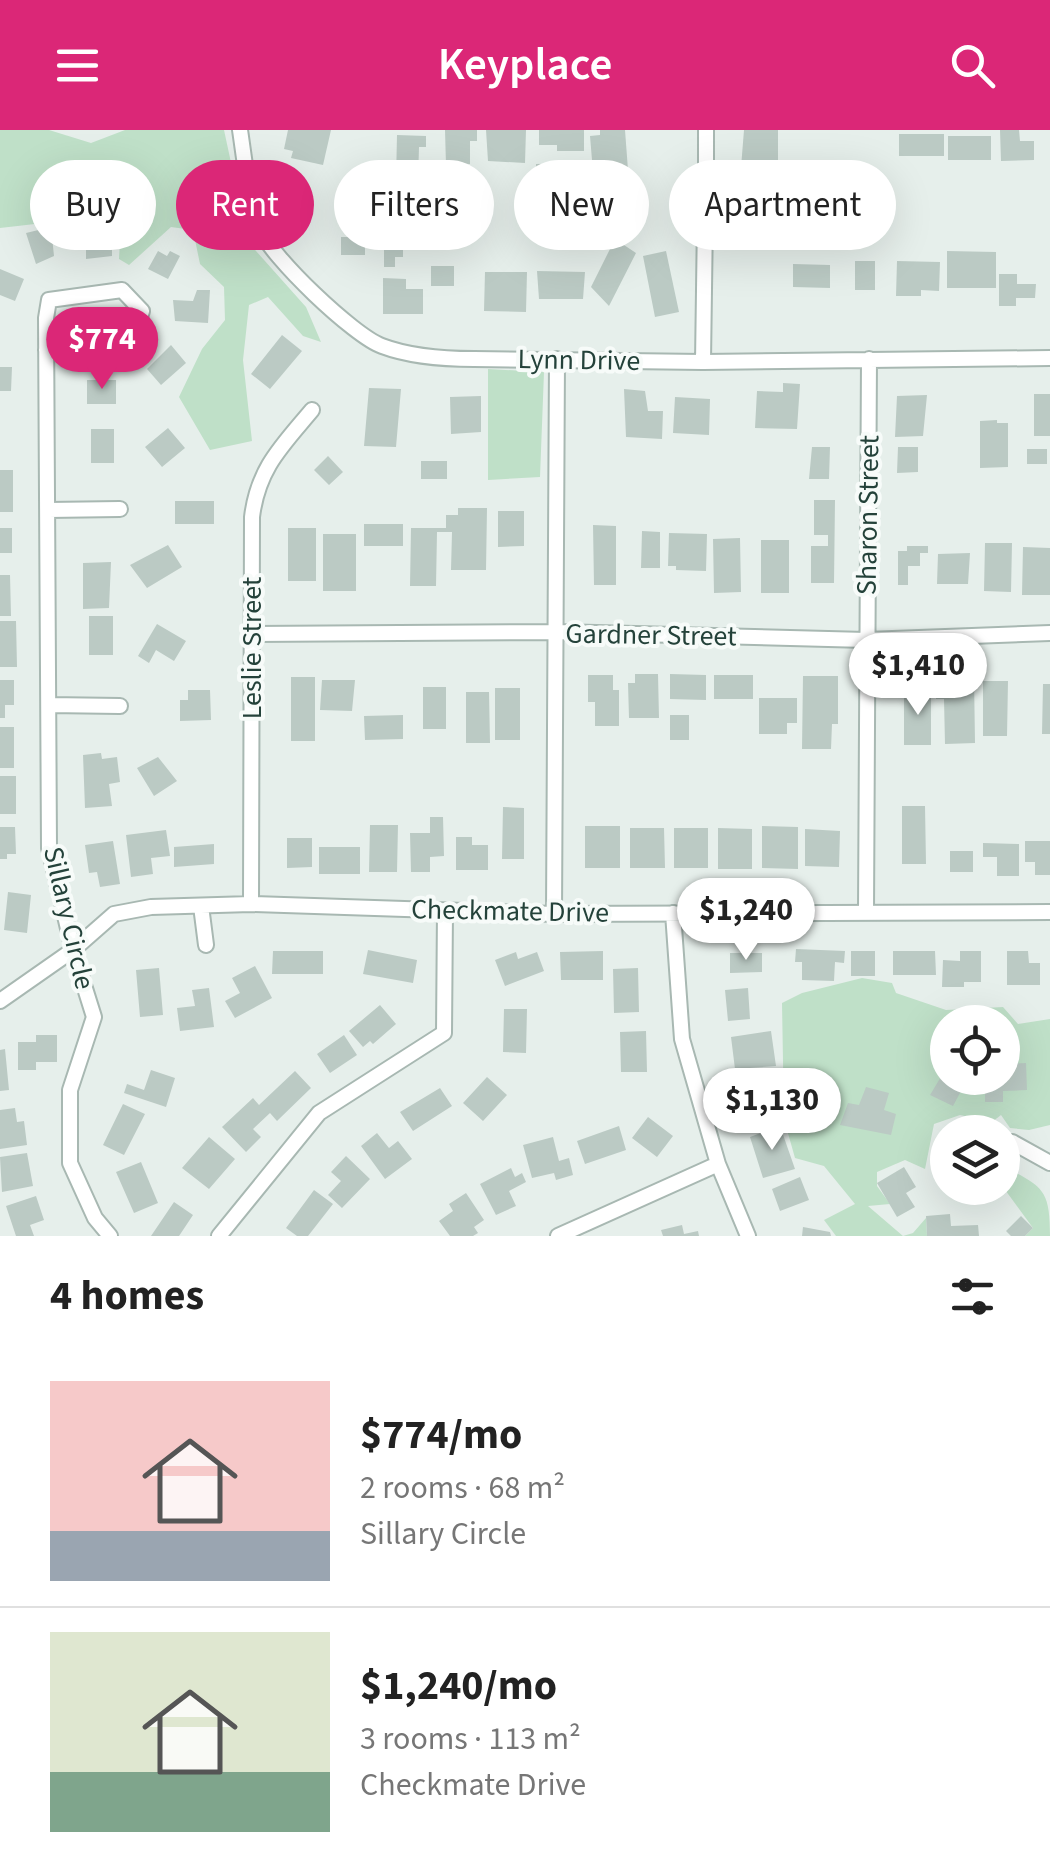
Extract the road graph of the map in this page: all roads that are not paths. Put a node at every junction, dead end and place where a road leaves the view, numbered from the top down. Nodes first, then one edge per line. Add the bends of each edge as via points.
1 (240, 130) edge
2 (706, 130) edge
3 (706, 160) edge
4 (705, 250) edge
5 (46, 350) junction
6 (1050, 358) edge
7 (557, 359) junction
8 (869, 359) junction
9 (703, 362) junction
10 (312, 410) dead end
11 (120, 509) dead end
12 (48, 510) junction
13 (557, 632) junction
14 (252, 634) junction
15 (1050, 634) edge
16 (866, 640) junction
17 (49, 705) junction
18 (120, 706) dead end
19 (251, 904) junction
20 (201, 906) junction
21 (866, 910) junction
22 (445, 911) junction
23 (673, 912) junction
24 (1050, 912) edge
25 (554, 914) junction
26 (206, 945) dead end
27 (73, 950) junction
28 (0, 1001) edge
29 (1020, 1146) edge
30 (1050, 1163) edge
31 (718, 1164) junction
32 (110, 1236) edge
33 (219, 1236) edge
34 (558, 1236) edge
35 (748, 1236) edge

1 - 7 street, Lynn Drive via 261,233 354,329 380,346 436,358
2 - 3 street
4 - 9 street
5 - 5 street, Sillary Circle via 48,300 122,290 142,311 134,336
5 - 12 street, Sillary Circle
6 - 8 street, Lynn Drive
7 - 9 street, Lynn Drive
7 - 13 street
8 - 9 street, Lynn Drive
8 - 16 street, Sharon Street
10 - 14 street, Leslie Street via 268,462 255,491
11 - 12 street
12 - 17 street, Sillary Circle
13 - 14 street, Gardner Street
13 - 16 street, Gardner Street
13 - 25 street
14 - 19 street, Leslie Street
15 - 16 street, Gardner Street
16 - 21 street, Sharon Street
17 - 18 street
17 - 27 street, Sillary Circle via 49,848
19 - 20 street, Checkmate Drive
19 - 22 street, Checkmate Drive
20 - 26 street
20 - 27 street, Checkmate Drive via 114,914
21 - 23 street, Checkmate Drive
21 - 24 street, Checkmate Drive
22 - 25 street, Checkmate Drive
22 - 33 street via 444,1033 319,1113
23 - 25 street, Checkmate Drive
23 - 31 street via 682,1039
27 - 28 street, Checkmate Drive
27 - 32 street, Sillary Circle via 94,1017 70,1090 70,1162
29 - 30 street
31 - 34 street
31 - 35 street

